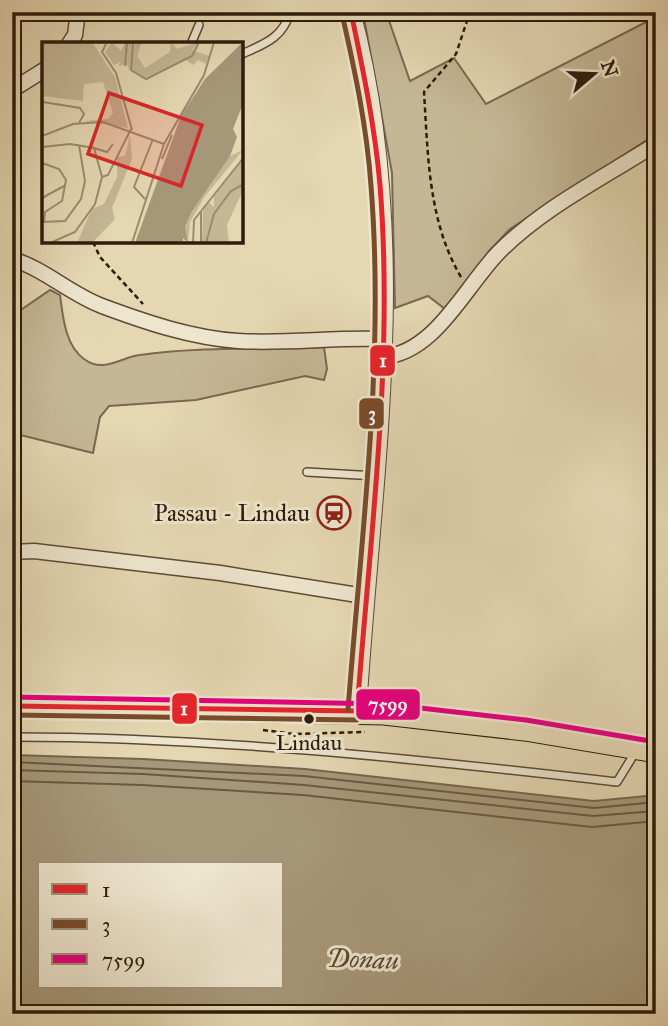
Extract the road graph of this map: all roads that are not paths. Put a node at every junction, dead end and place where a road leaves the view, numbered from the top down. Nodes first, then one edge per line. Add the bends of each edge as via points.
1 (78, 12) edge
2 (290, 12) edge
3 (351, 12) edge
4 (199, 24) dead end
5 (74, 41) edge
6 (192, 42) edge
7 (243, 54) edge
8 (42, 71) edge
9 (12, 90) edge
10 (656, 144) edge
11 (12, 259) edge
12 (383, 348) junction
13 (307, 472) dead end
14 (377, 476) junction
15 (12, 552) edge
16 (364, 596) junction
17 (12, 706) edge
18 (357, 711) junction
19 (12, 737) edge
20 (647, 749) edge

1 - 5 street
2 - 7 lane via 276,39
3 - 12 street via 376,155
4 - 6 lane
8 - 9 street
10 - 12 street via 514,237 415,347 402,355
11 - 12 street via 74,294 161,326 239,341
12 - 14 street
13 - 14 lane
14 - 16 street
15 - 16 street via 220,573
16 - 18 street
17 - 18 main road
18 - 20 main road via 446,719
19 - 20 lane via 169,742 423,760 617,782

